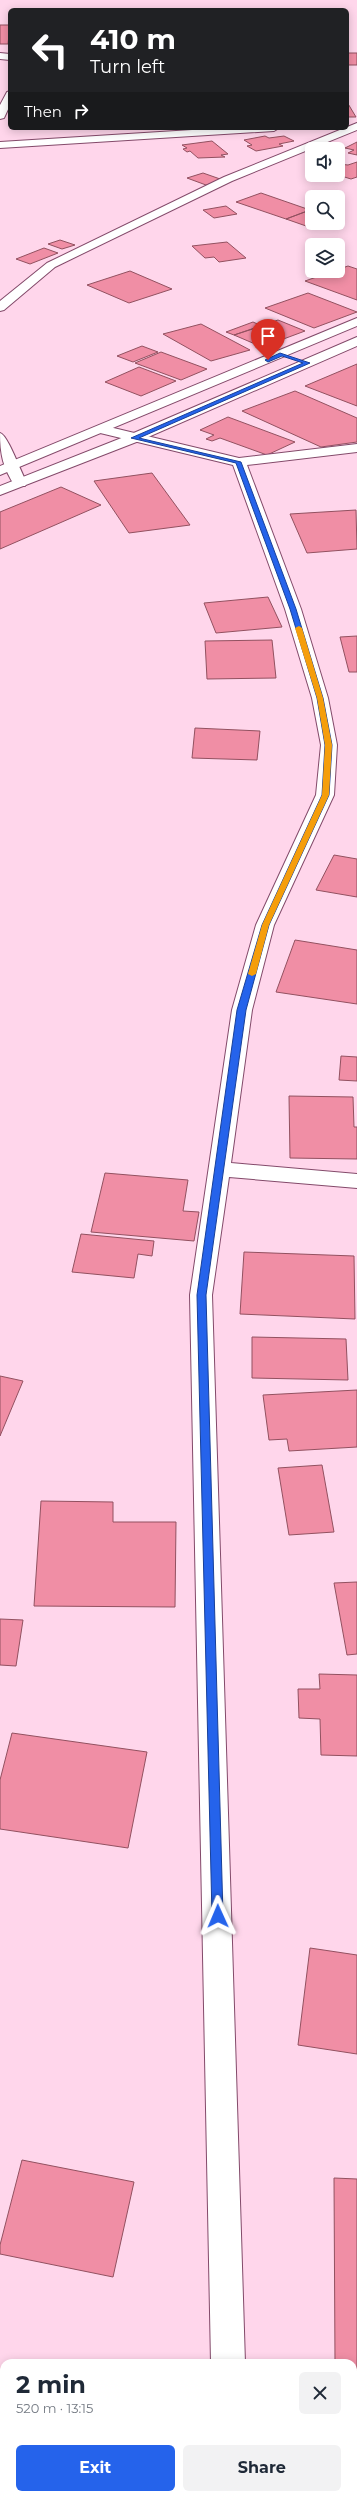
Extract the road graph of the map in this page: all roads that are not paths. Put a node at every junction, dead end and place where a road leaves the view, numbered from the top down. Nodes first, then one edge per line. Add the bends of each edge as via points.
1 (8, 98) edge
2 (0, 116) edge
3 (242, 130) edge
4 (345, 130) edge
5 (0, 145) edge
6 (0, 307) edge
7 (357, 322) edge
8 (357, 341) edge
9 (282, 354) junction
10 (307, 363) junction
11 (101, 428) junction
12 (0, 437) edge
13 (134, 438) junction
14 (357, 448) edge
15 (238, 462) junction
16 (6, 469) edge
17 (20, 483) junction
18 (0, 492) edge
19 (219, 1169) junction
20 (357, 1181) edge
21 (228, 2359) edge

1 - 2 street
3 - 5 street
4 - 6 street via 228,179 51,265
7 - 9 street
8 - 10 street
9 - 10 street
9 - 11 street
10 - 13 street
11 - 13 street
11 - 16 street
12 - 16 street
13 - 15 street
13 - 17 street
14 - 15 street
15 - 19 street via 293,609 320,698 329,745 325,795 266,925 242,1010
16 - 17 street
17 - 18 street
19 - 20 street
19 - 21 street via 201,1295

